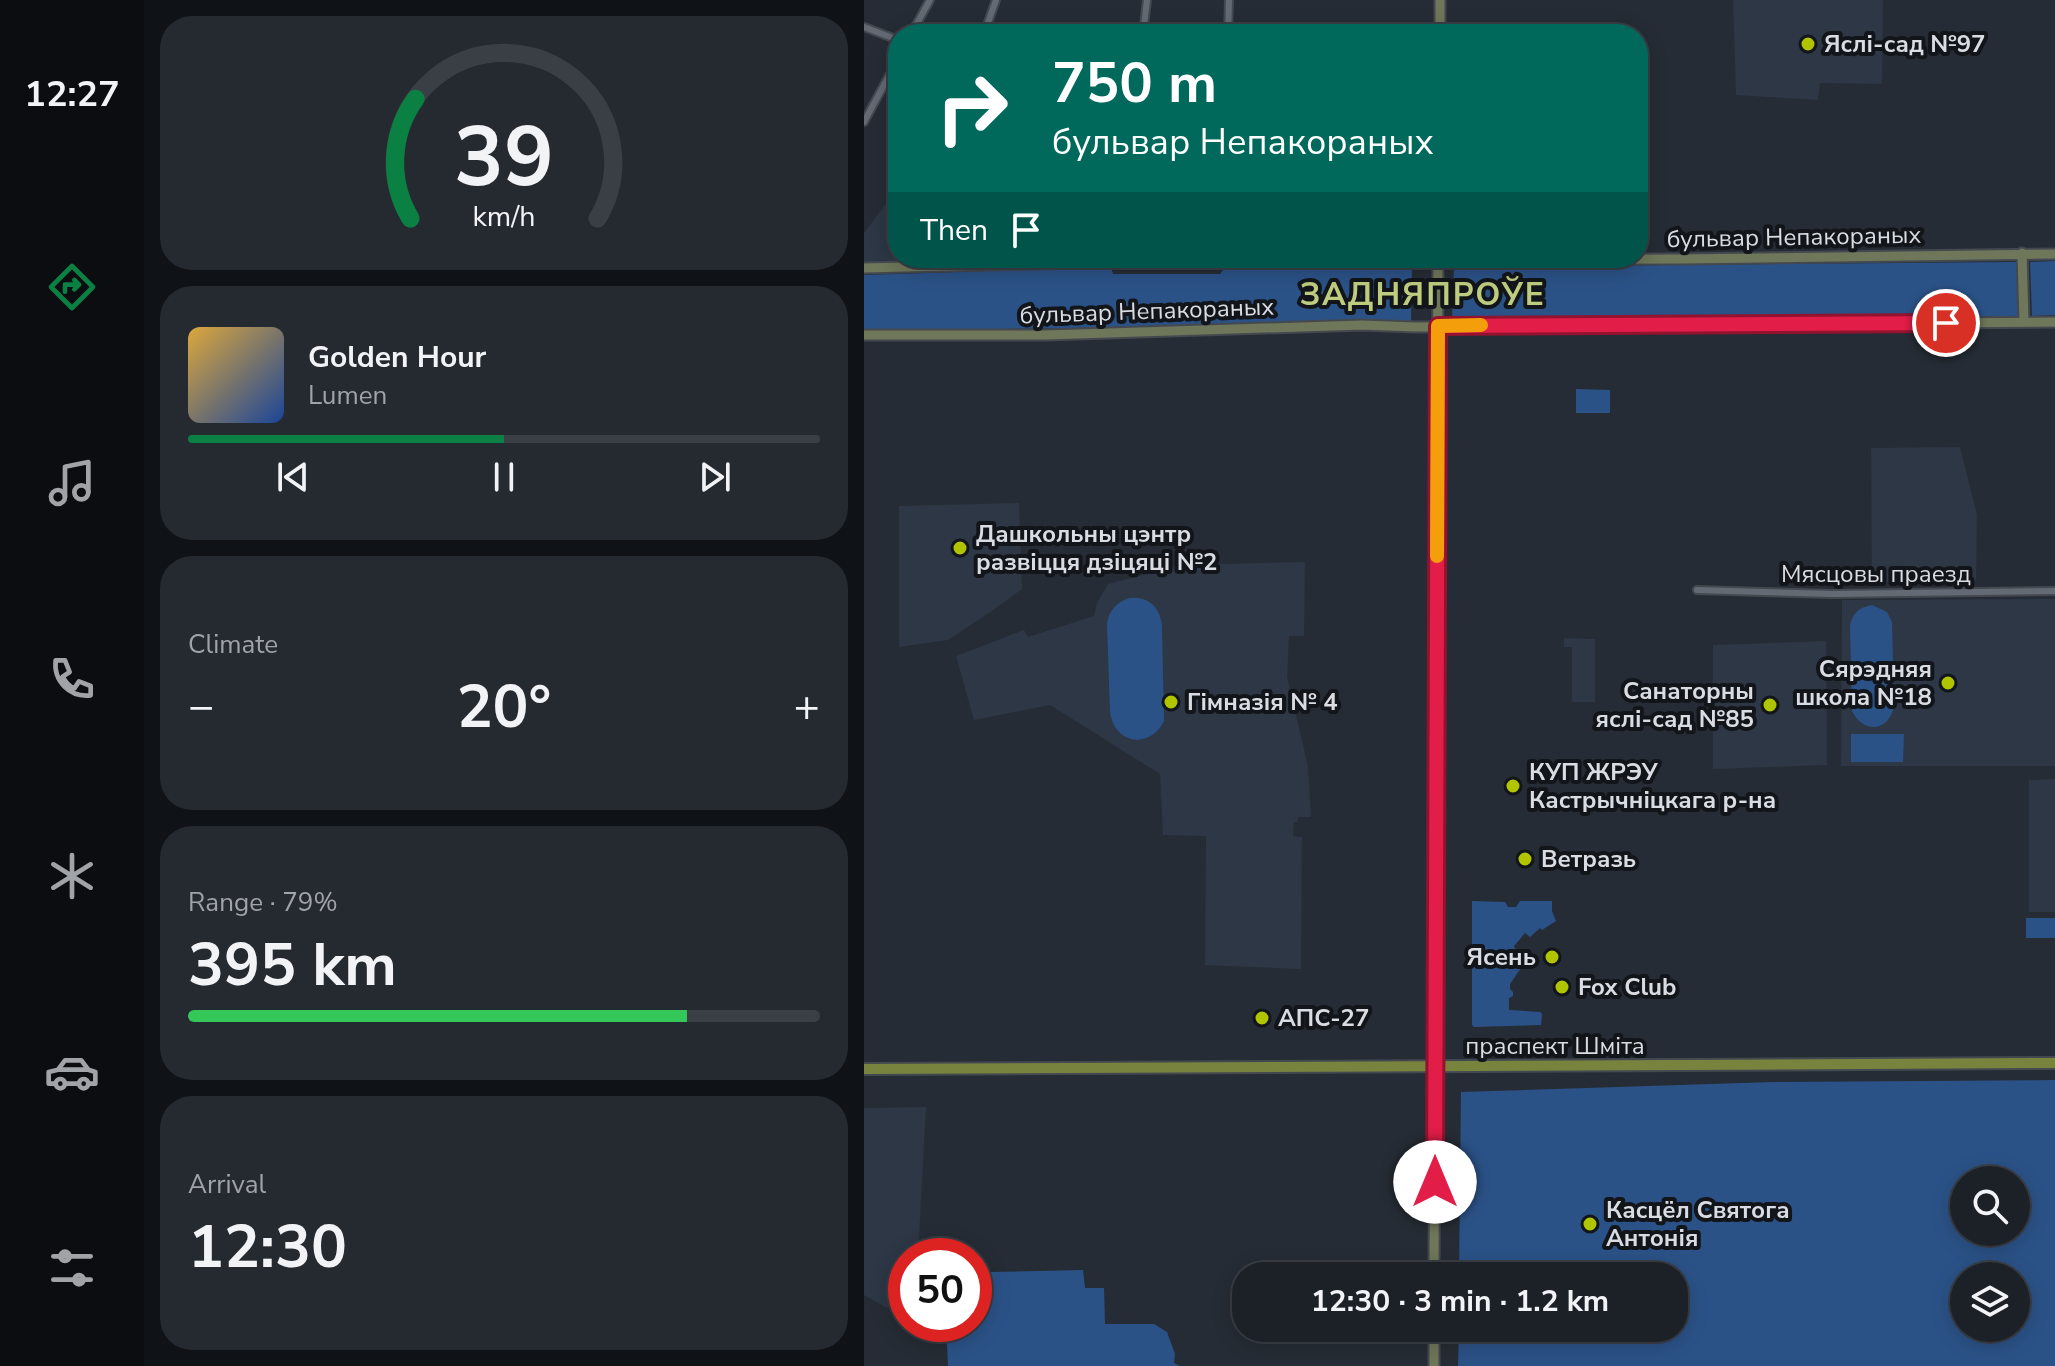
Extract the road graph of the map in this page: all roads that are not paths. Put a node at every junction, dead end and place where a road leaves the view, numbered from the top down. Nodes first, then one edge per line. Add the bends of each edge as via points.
1 (930, 0) edge
2 (996, 0) edge
3 (1147, 0) edge
4 (1229, 0) edge
5 (1440, 0) edge
6 (917, 24) edge
7 (988, 24) edge
8 (1144, 24) edge
9 (1228, 24) edge
10 (1440, 24) edge
11 (864, 27) edge
12 (888, 36) edge
13 (888, 78) edge
14 (864, 122) edge
15 (2022, 253) junction
16 (2055, 254) edge
17 (1648, 259) edge
18 (888, 267) edge
19 (864, 268) edge
20 (1438, 268) edge
21 (2024, 322) junction
22 (2055, 322) edge
23 (1438, 326) junction
24 (864, 335) edge
25 (1697, 590) dead end
26 (2055, 591) edge
27 (2055, 1063) edge
28 (1435, 1066) junction
29 (864, 1069) edge
30 (1434, 1262) edge
31 (1434, 1342) edge
32 (1434, 1366) edge

1 - 6 street
2 - 7 street
3 - 8 street
4 - 9 street
5 - 10 main road
11 - 12 street
13 - 14 street
15 - 16 main road, бульвар Непакораных
15 - 17 main road, бульвар Непакораных
15 - 21 main road
18 - 19 main road, бульвар Непакораных
20 - 23 main road
21 - 22 main road, бульвар Непакораных
21 - 23 main road, бульвар Непакораных
23 - 24 main road, бульвар Непакораных
23 - 28 main road
25 - 26 street, Мясцовы праезд
27 - 28 main road, праспект Шміта
28 - 29 main road, праспект Шміта
28 - 30 main road
31 - 32 main road

